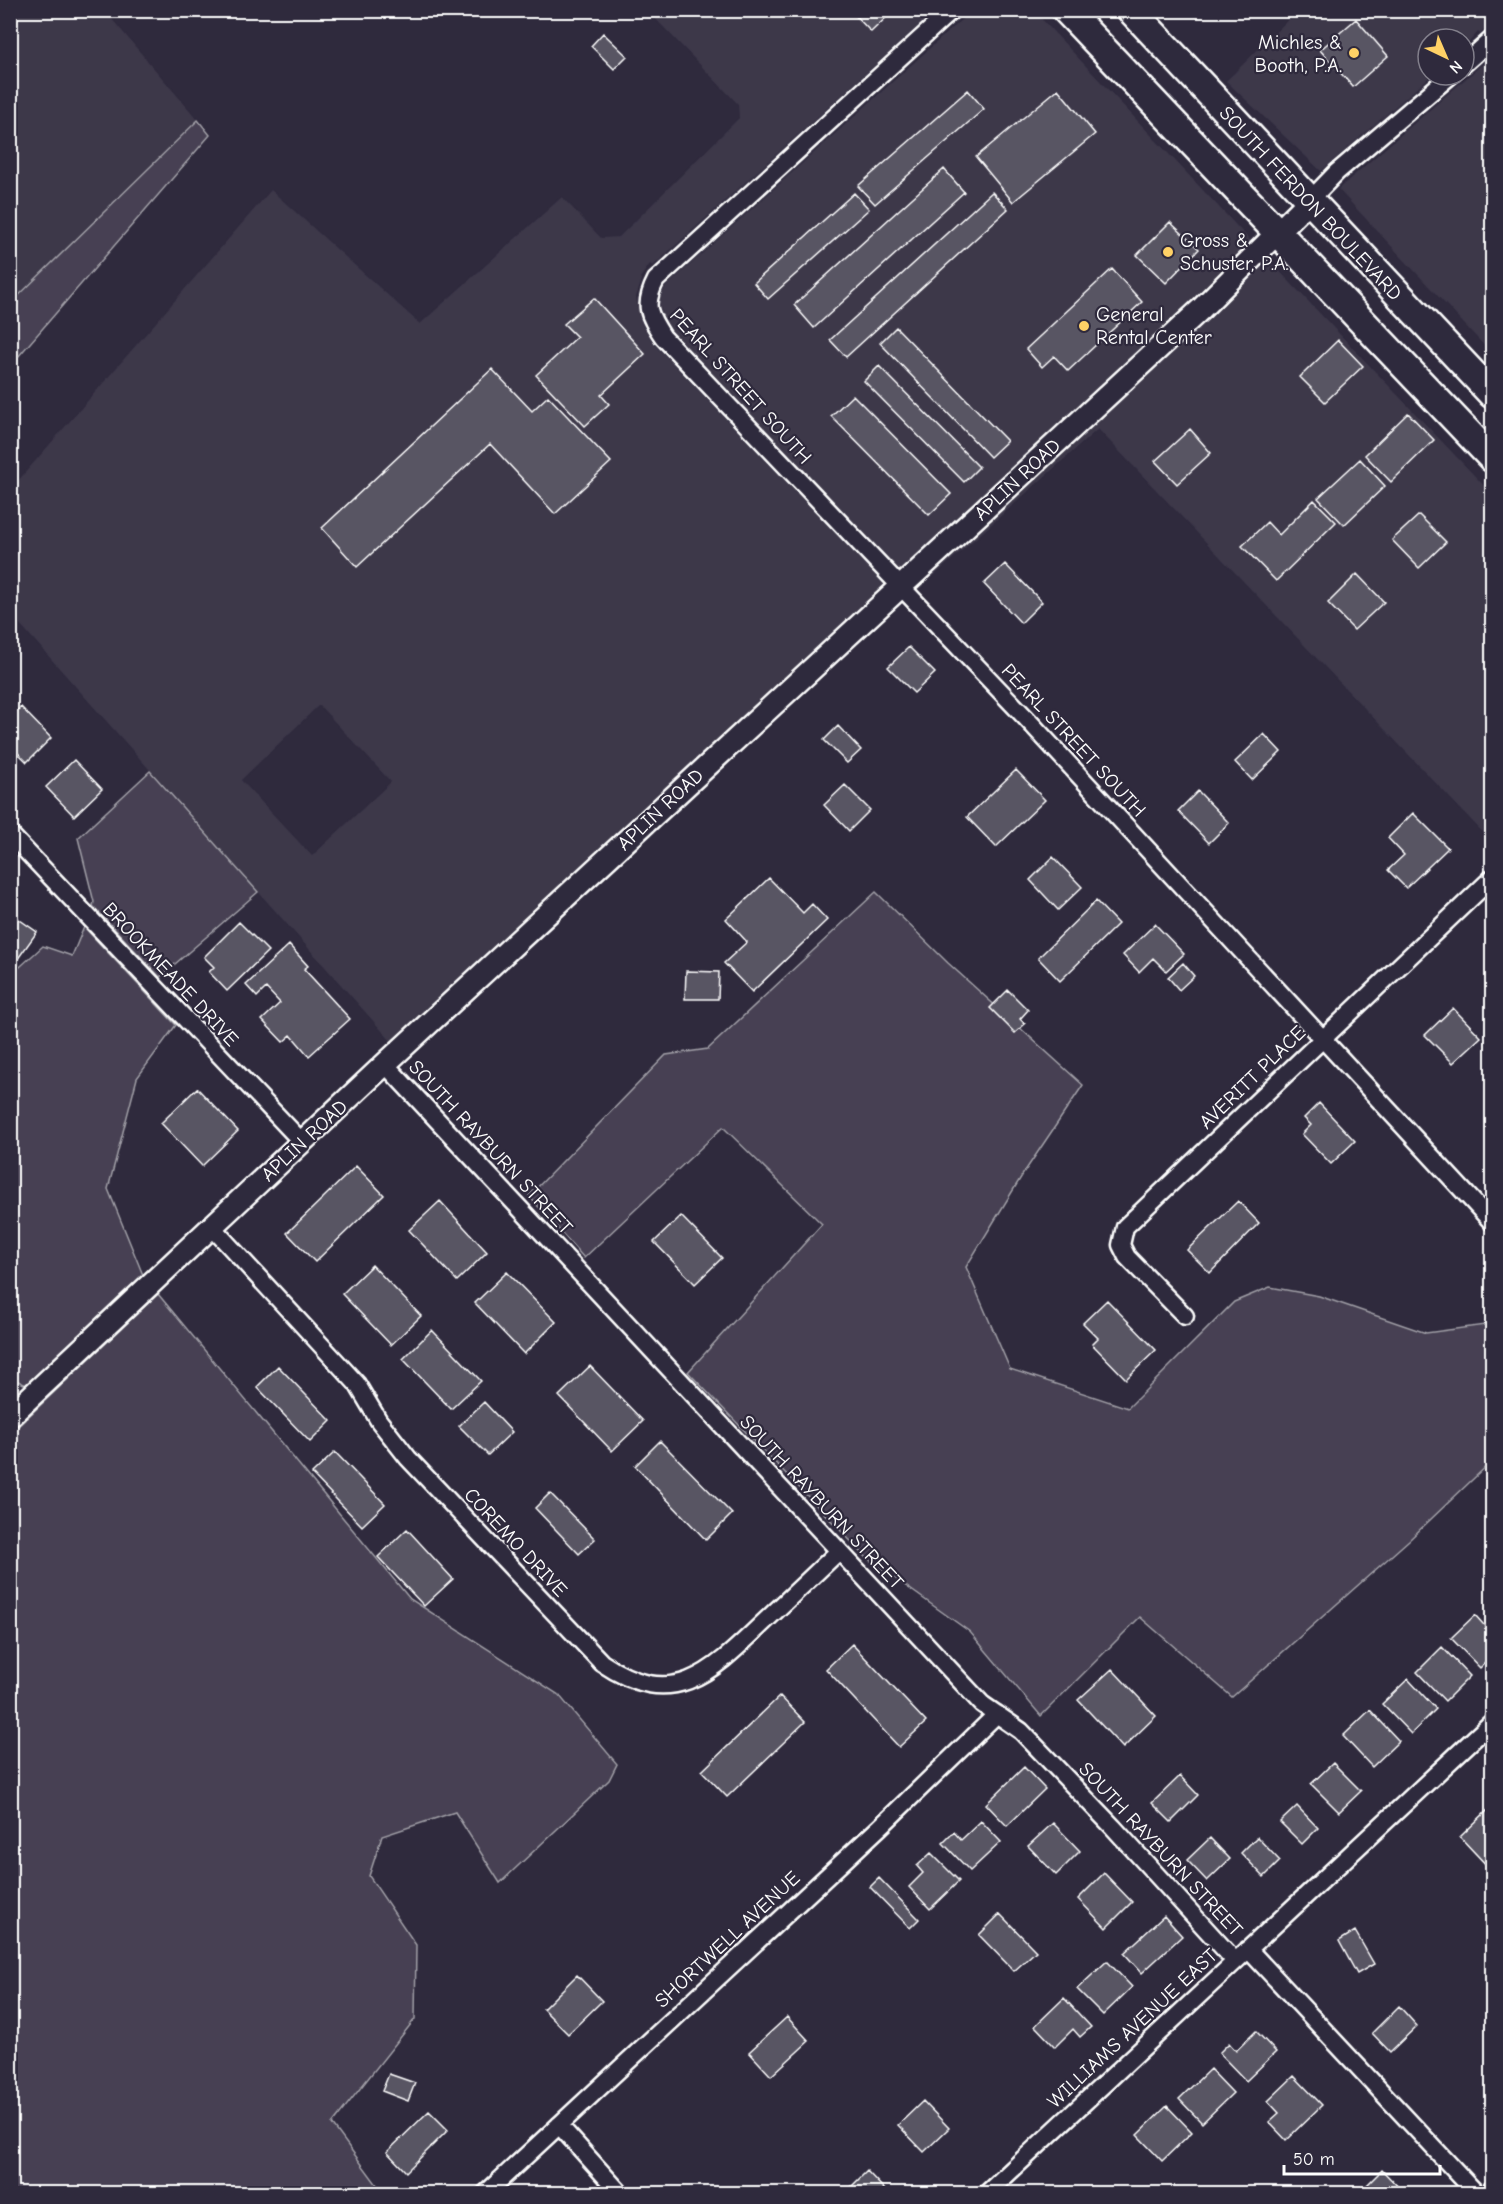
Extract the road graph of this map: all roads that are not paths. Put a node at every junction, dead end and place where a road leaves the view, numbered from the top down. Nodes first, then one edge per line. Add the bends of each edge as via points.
1 (952, 10) edge
2 (1065, 10) edge
3 (1131, 10) edge
4 (1489, 47) edge
5 (1476, 56) edge
6 (1437, 87) edge
7 (1309, 201) junction
8 (1277, 233) junction
9 (1492, 394) edge
10 (1492, 458) edge
11 (901, 587) junction
12 (10, 834) edge
13 (1492, 878) edge
14 (1322, 1039) junction
15 (385, 1064) junction
16 (302, 1143) junction
17 (1492, 1222) edge
18 (212, 1227) junction
19 (1185, 1316) dead end
20 (10, 1416) edge
21 (839, 1551) junction
22 (997, 1714) junction
23 (1492, 1722) edge
24 (1248, 1948) junction
25 (1235, 1961) junction
26 (559, 2125) junction
27 (1492, 2189) edge
28 (485, 2193) edge
29 (621, 2193) edge
30 (986, 2193) edge
31 (1477, 2193) edge
32 (1488, 2193) edge

1 - 11 street, PEARL STREET SOUTH via 656,280 647,297 652,319 663,337
2 - 8 main road
3 - 7 main road, SOUTH FERDON BOULEVARD
4 - 5 street
6 - 7 street via 1337,172
7 - 8 street, APLIN ROAD
7 - 9 main road, SOUTH FERDON BOULEVARD
8 - 10 main road
8 - 11 street, APLIN ROAD via 1201,309
11 - 14 street, PEARL STREET SOUTH
11 - 15 street, APLIN ROAD
12 - 16 street, BROOKMEADE DRIVE
13 - 14 street, AVERITT PLACE
14 - 17 street, PEARL STREET SOUTH
14 - 19 street, AVERITT PLACE via 1125,1227 1121,1245 1127,1257
15 - 16 street, APLIN ROAD
15 - 21 street, SOUTH RAYBURN STREET
16 - 18 street, APLIN ROAD
18 - 20 street, APLIN ROAD
18 - 21 street, COREMO DRIVE via 357,1384 408,1458 602,1663 619,1675 669,1685 710,1671
21 - 22 street, SOUTH RAYBURN STREET via 982,1704
22 - 25 street, SOUTH RAYBURN STREET via 1029,1739
22 - 26 street, SHORTWELL AVENUE
23 - 24 street, WILLIAMS AVENUE EAST
24 - 25 street, WILLIAMS AVENUE EAST
24 - 31 street, SOUTH RAYBURN STREET
25 - 30 street, WILLIAMS AVENUE EAST
26 - 28 street, SHORTWELL AVENUE
26 - 29 street
27 - 32 street

